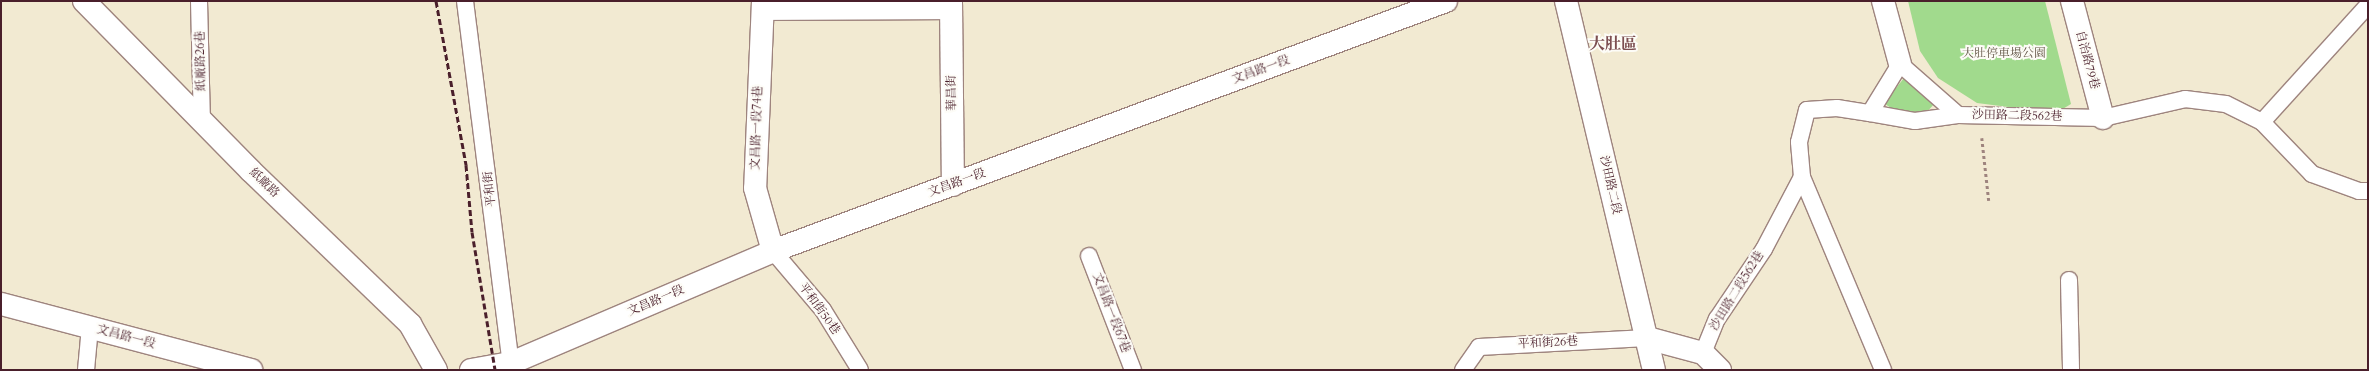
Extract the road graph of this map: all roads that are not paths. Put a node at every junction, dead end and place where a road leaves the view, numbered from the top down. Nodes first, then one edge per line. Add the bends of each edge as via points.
1 (84, 1) edge
2 (199, 1) edge
3 (465, 1) edge
4 (1446, 1) edge
5 (1566, 1) edge
6 (1883, 1) edge
7 (2072, 1) edge
8 (763, 5) edge
9 (951, 5) edge
10 (2367, 6) dead end
11 (1900, 64) junction
12 (1870, 113) junction
13 (1958, 114) junction
14 (2103, 118) junction
15 (202, 122) junction
16 (2262, 122) junction
17 (1802, 177) junction
18 (953, 185) junction
19 (2368, 191) edge
20 (774, 252) junction
21 (1089, 256) dead end
22 (2070, 280) dead end
23 (1, 304) edge
24 (90, 327) junction
25 (1647, 338) junction
26 (1703, 353) junction
27 (517, 366) edge
28 (86, 370) edge
29 (251, 370) edge
30 (436, 370) edge
31 (472, 370) edge
32 (860, 370) edge
33 (1134, 370) edge
34 (1463, 370) edge
35 (1654, 370) edge
36 (1720, 370) edge
37 (1883, 370) edge
38 (2072, 370) edge

1 - 15 street, 紙廠路
2 - 15 lane, 紙廠路26巷
3 - 27 lane, 平和街
4 - 18 street, 文昌路一段
5 - 25 street, 沙田路二段
6 - 11 street
7 - 14 street, 自治路79巷
8 - 9 street
8 - 20 street, 文昌路一段74巷 via 755,188
9 - 18 street, 華昌街
10 - 16 lane
11 - 12 lane
11 - 13 lane, 沙田路二段562巷
12 - 13 lane via 1915,120
12 - 17 lane via 1837,108 1807,110 1799,142
13 - 14 lane, 沙田路二段562巷
14 - 16 lane, 沙田路二段562巷 via 2185,99 2226,104
15 - 30 street, 紙廠路 via 410,324
16 - 19 lane, 沙田路二段562巷 via 2312,174 2358,191
17 - 26 lane, 沙田路二段562巷 via 1764,249 1717,319
17 - 37 lane
18 - 20 street, 文昌路一段
20 - 27 street, 文昌路一段
20 - 32 lane, 平和街50巷 via 823,310
21 - 33 lane, 文昌路一段67巷
22 - 38 lane
23 - 24 street, 文昌路一段
24 - 28 lane
24 - 29 street, 文昌路一段
25 - 26 street
25 - 34 lane, 平和街26巷 via 1479,347
25 - 35 street, 沙田路二段
26 - 36 street
27 - 31 street, 文昌路一段

